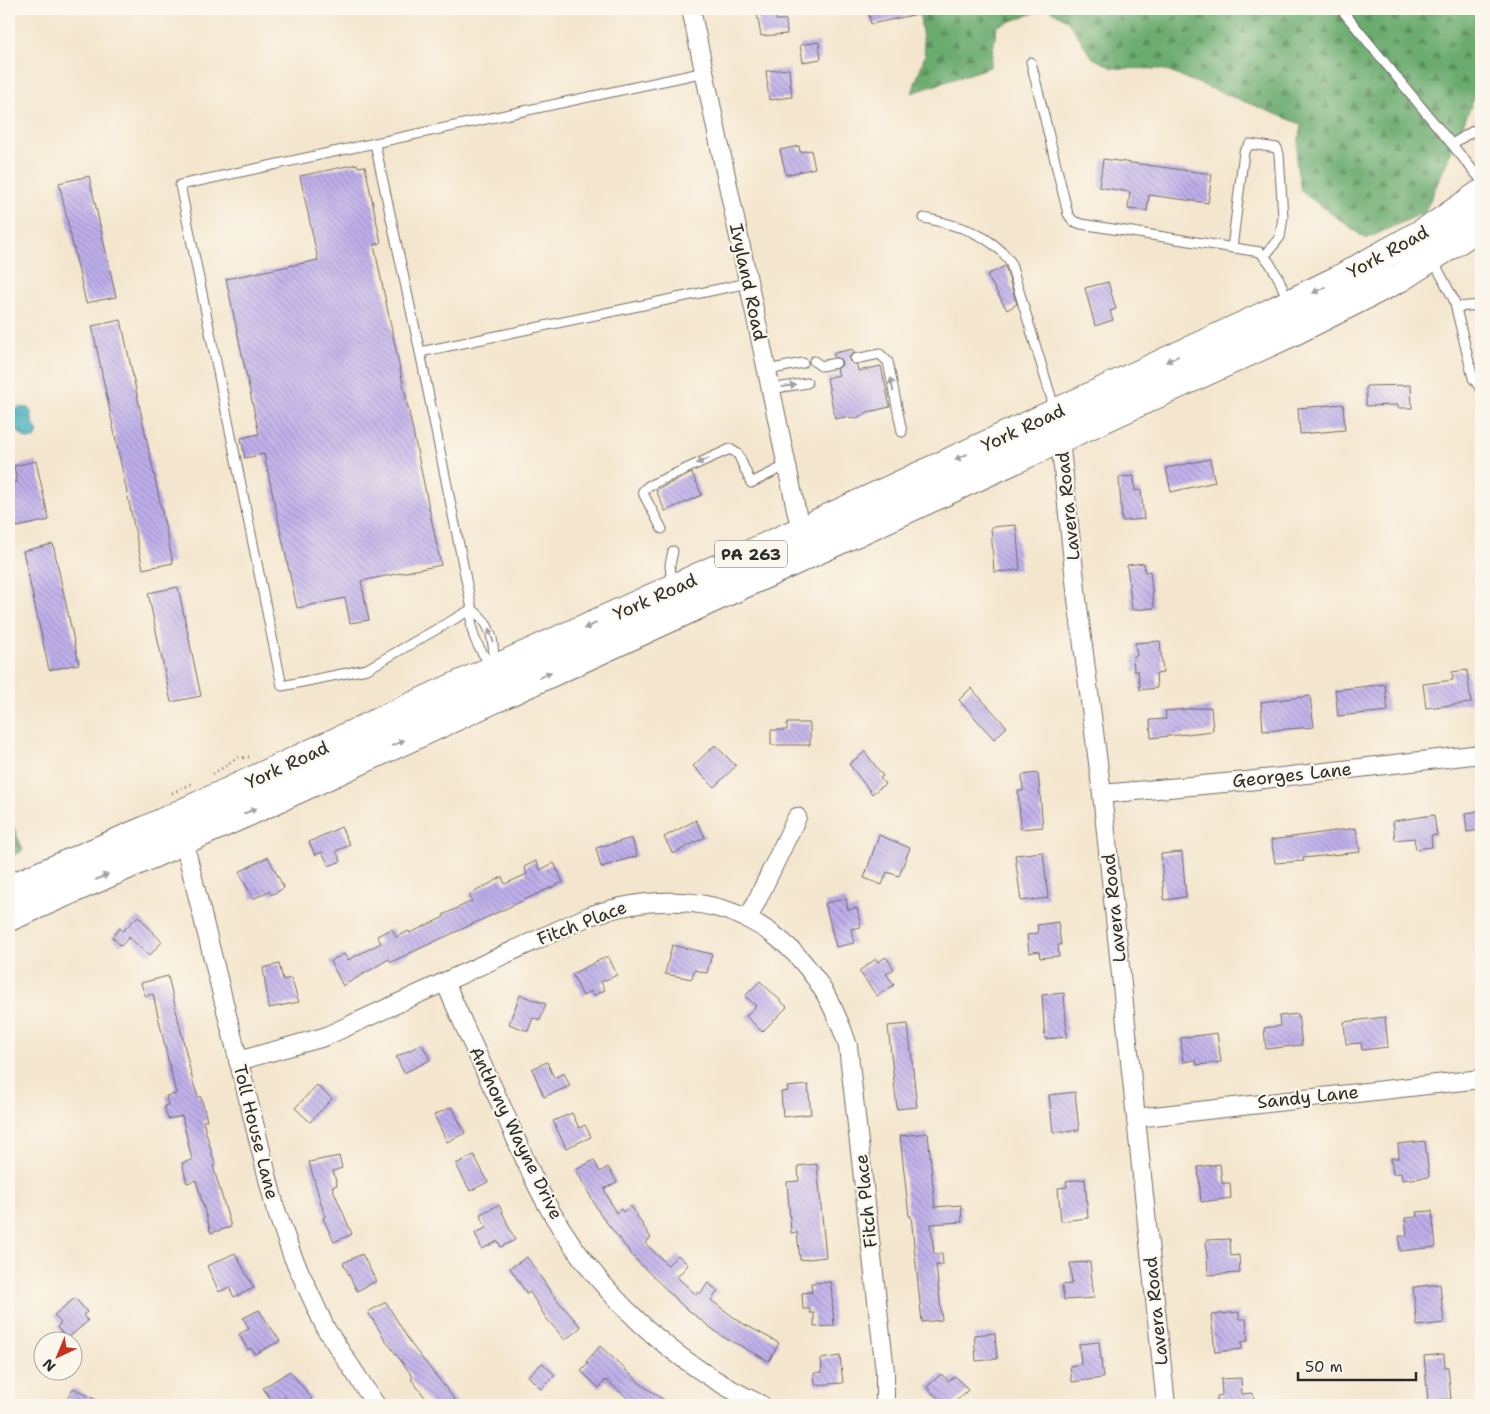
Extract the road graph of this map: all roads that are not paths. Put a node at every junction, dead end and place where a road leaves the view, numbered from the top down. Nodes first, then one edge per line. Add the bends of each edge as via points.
1 (691, 9) edge
2 (1341, 9) edge
3 (1031, 62) dead end
4 (704, 72) junction
5 (1481, 126) edge
6 (375, 144) junction
7 (1452, 144) junction
8 (1481, 180) edge
9 (1481, 194) edge
10 (924, 218) dead end
11 (1481, 226) edge
12 (1232, 248) junction
13 (1264, 257) junction
14 (1432, 257) junction
15 (748, 283) junction
16 (1481, 305) edge
17 (1456, 307) junction
18 (1294, 316) junction
19 (420, 352) junction
20 (855, 359) dead end
21 (814, 361) dead end
22 (803, 363) dead end
23 (836, 363) dead end
24 (767, 370) junction
25 (807, 383) dead end
26 (770, 389) junction
27 (1481, 389) edge
28 (1056, 412) junction
29 (902, 432) dead end
30 (1061, 439) junction
31 (787, 465) junction
32 (662, 529) dead end
33 (806, 542) junction
34 (673, 552) dead end
35 (678, 600) junction
36 (472, 609) junction
37 (500, 681) junction
38 (1481, 754) edge
39 (1102, 794) junction
40 (797, 817) dead end
41 (180, 828) junction
42 (71, 877) junction
43 (9, 890) edge
44 (9, 917) edge
45 (748, 919) junction
46 (445, 982) junction
47 (238, 1061) junction
48 (1481, 1079) edge
49 (1136, 1118) junction
50 (376, 1405) edge
51 (762, 1405) edge
52 (885, 1405) edge
53 (1166, 1405) edge

1 - 4 street, Ivyland Road
2 - 7 lane
3 - 12 lane via 1072,220
4 - 6 lane
4 - 15 street, Ivyland Road
5 - 7 lane
6 - 19 lane
6 - 36 lane via 180,185 282,686 367,669
7 - 8 lane
9 -> 18 highway, York Road / PA 263 via 1435,226 1338,280
10 - 28 lane via 966,227 1000,249 1010,262
11 - 14 highway, York Road / PA 263
12 - 13 lane via 1260,252
12 - 13 lane via 1244,152 1250,144 1270,146 1277,148 1279,154 1283,217 1280,237
13 - 18 lane via 1279,279
14 - 17 lane
14 - 18 highway, York Road / PA 263 via 1401,277
15 - 19 lane
15 - 24 street, Ivyland Road
16 - 17 lane
17 - 27 lane via 1473,378
18 -> 28 highway, York Road / PA 263
18 - 30 highway, York Road / PA 263
19 - 36 lane
29 -> 20 lane via 888,362 880,354
21 - 23 lane via 822,366
22 - 24 lane
24 - 26 street, Ivyland Road
26 -> 25 lane
26 - 31 street, Ivyland Road
28 - 30 street, Lavera Road
28 -> 33 highway, York Road / PA 263
30 - 33 highway, York Road / PA 263
30 - 39 street, Lavera Road
31 -> 32 lane via 752,483 738,454 730,449 648,486 643,491 644,495
31 - 33 street, Ivyland Road
33 - 35 highway, York Road / PA 263
34 - 35 lane via 670,565
35 - 37 highway, York Road / PA 263
36 - 37 lane via 470,622 479,649
37 -> 36 lane via 494,644 484,618
37 - 41 highway, York Road / PA 263
38 - 39 street, Georges Lane
39 - 49 street, Lavera Road
40 - 45 street
41 - 42 highway, York Road / PA 263
41 - 47 street, Toll House Lane
42 - 43 highway, York Road / PA 263
42 - 44 highway, York Road / PA 263
45 - 46 street, Fitch Place via 716,907 689,902 662,901 618,906 589,916
45 - 52 street, Fitch Place via 776,937 813,973 828,996 848,1046 884,1361
46 - 47 street, Fitch Place via 324,1037
46 - 51 street, Anthony Wayne Drive via 546,1202 577,1251 598,1279 653,1335 715,1380
47 - 50 street, Toll House Lane via 265,1174 292,1255 326,1329
48 - 49 street, Sandy Lane
49 - 53 street, Lavera Road

